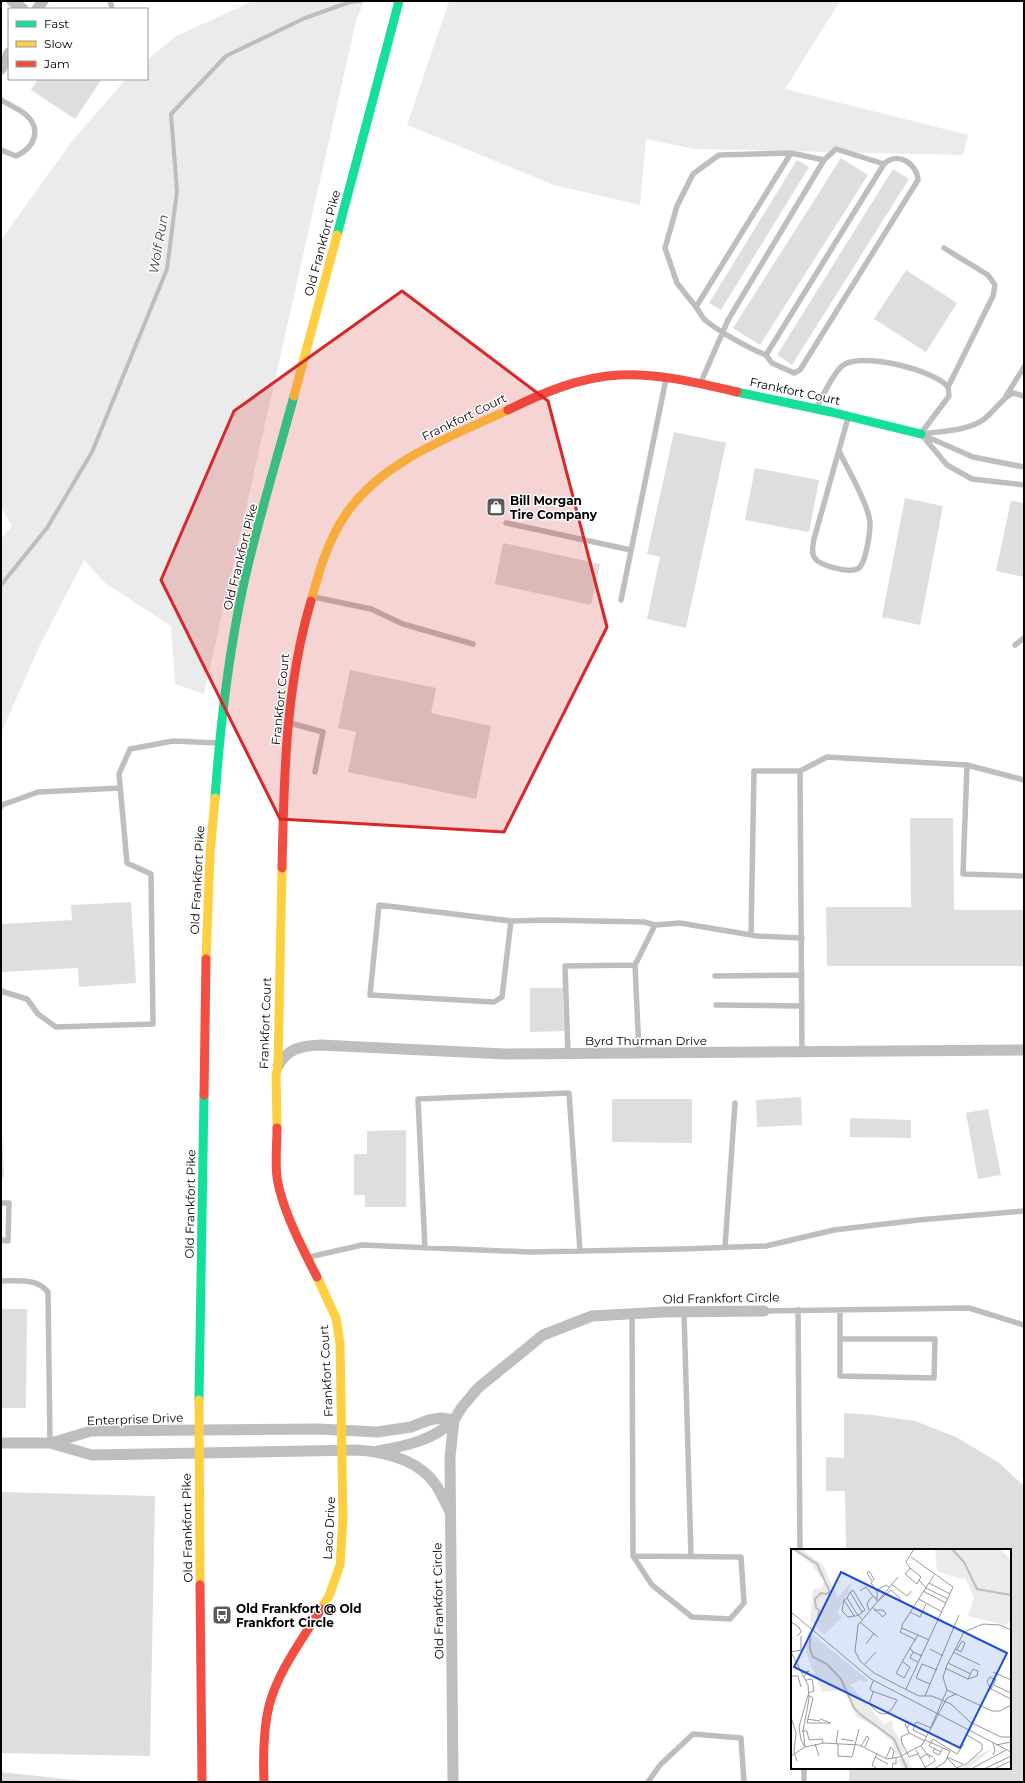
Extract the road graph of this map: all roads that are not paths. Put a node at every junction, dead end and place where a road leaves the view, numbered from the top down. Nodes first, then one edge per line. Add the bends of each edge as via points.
1 (12, 1) edge
2 (110, 1) edge
3 (399, 1) edge
4 (22, 8) edge
5 (112, 8) dead end
6 (8, 55) edge
7 (1, 69) edge
8 (1, 100) edge
9 (1, 150) edge
10 (792, 153) junction
11 (824, 160) junction
12 (884, 164) junction
13 (944, 248) dead end
14 (696, 307) junction
15 (723, 331) junction
16 (766, 355) junction
17 (1024, 367) edge
18 (667, 377) junction
19 (700, 384) junction
20 (948, 387) junction
21 (1006, 396) junction
22 (1024, 396) edge
23 (816, 408) junction
24 (849, 415) junction
25 (921, 434) junction
26 (839, 451) junction
27 (1024, 467) edge
28 (1024, 485) edge
29 (506, 523) dead end
30 (631, 550) junction
31 (311, 596) junction
32 (621, 600) dead end
33 (1024, 638) edge
34 (473, 644) dead end
35 (1015, 645) dead end
36 (290, 723) junction
37 (219, 743) junction
38 (967, 765) junction
39 (800, 771) junction
40 (315, 772) dead end
41 (1024, 780) edge
42 (120, 788) junction
43 (1, 807) edge
44 (1024, 876) edge
45 (511, 921) junction
46 (655, 925) junction
47 (751, 935) junction
48 (802, 938) junction
49 (635, 965) junction
50 (802, 975) junction
51 (715, 976) dead end
52 (1, 991) edge
53 (716, 1005) dead end
54 (802, 1006) junction
55 (1024, 1050) edge
56 (802, 1052) junction
57 (639, 1053) junction
58 (568, 1054) junction
59 (278, 1066) junction
60 (735, 1103) dead end
61 (1, 1203) edge
62 (1024, 1211) edge
63 (1, 1240) edge
64 (426, 1248) junction
65 (725, 1248) junction
66 (580, 1251) junction
67 (307, 1258) junction
68 (1, 1281) edge
69 (798, 1310) junction
70 (840, 1310) junction
71 (764, 1311) joint
72 (684, 1312) junction
73 (632, 1314) junction
74 (1024, 1325) edge
75 (840, 1339) junction
76 (454, 1420) junction
77 (199, 1430) junction
78 (342, 1430) junction
79 (1, 1443) edge
80 (50, 1443) junction
81 (342, 1450) junction
82 (375, 1451) junction
83 (198, 1453) junction
84 (450, 1511) junction
85 (800, 1549) edge
86 (633, 1556) junction
87 (691, 1556) junction
88 (804, 1769) edge
89 (202, 1782) edge
90 (264, 1782) edge
91 (453, 1782) edge
92 (648, 1782) edge
93 (744, 1782) edge
94 (804, 1782) edge

1 - 4 street
2 - 5 lane
3 - 37 street, Old Frankfort Pike via 243,586 229,659
6 - 7 street
8 - 9 lane via 26,115 35,134 33,143 25,152 16,156
10 - 11 lane
10 - 14 lane
10 - 14 lane via 719,155 693,174 677,206 665,248 677,283
11 - 12 lane via 836,148
11 - 15 lane
12 - 16 lane
12 - 16 lane via 890,158 896,158 913,166 918,172 918,180 800,370 794,373 772,363
13 - 20 lane via 988,275 995,285 993,296
14 - 15 lane via 705,320
15 - 16 lane
15 - 19 lane
17 - 21 lane
18 - 19 street, Frankfort Court
18 - 30 lane
18 - 31 street, Frankfort Court via 600,377 561,388 526,401 400,461 373,483 350,509 330,541
19 - 23 street, Frankfort Court
20 - 23 lane via 938,377 917,370 872,360 852,361 842,366
20 - 25 lane via 949,396
21 - 22 lane via 1013,393
21 - 25 lane via 994,411 981,421 968,426
23 - 24 street, Frankfort Court
24 - 25 street, Frankfort Court
24 - 26 lane
25 - 27 lane via 973,457
25 - 28 lane via 947,465 972,480
26 - 26 lane via 812,551 820,562 831,567 853,570 859,568 864,560 870,524
29 - 30 lane
30 - 32 lane
31 - 34 lane via 371,609 403,624
31 - 36 street, Frankfort Court via 298,650 289,710
33 - 35 lane
36 - 40 lane via 323,732
36 - 59 street, Frankfort Court via 284,790
37 - 42 lane via 173,741 130,748 119,774
37 - 77 street, Old Frankfort Pike via 206,941
38 - 39 lane via 827,757
38 - 41 lane
38 - 44 lane via 963,874
39 - 47 lane via 754,771
39 - 48 lane
42 - 43 lane via 38,792
42 - 52 lane via 127,863 151,874 153,1024 56,1026 38,1014 27,999
45 - 45 lane via 502,997 494,1002 370,995 379,905
45 - 46 lane via 580,920 644,922
46 - 47 lane via 680,923
46 - 49 lane
47 - 48 lane
48 - 50 lane
49 - 57 lane
49 - 58 lane via 565,966
50 - 51 lane
50 - 54 lane
53 - 54 lane
54 - 56 lane
55 - 56 street, Byrd Thurman Drive
56 - 57 street, Byrd Thurman Drive
57 - 58 street, Byrd Thurman Drive
58 - 59 street, Byrd Thurman Drive via 505,1054 320,1045 291,1049
59 - 67 street, Frankfort Court via 277,1177 282,1198
60 - 65 lane
61 - 63 lane via 9,1203 8,1241
62 - 65 lane via 834,1230 766,1246
64 - 66 lane
64 - 66 lane via 418,1099 569,1093
64 - 67 lane via 362,1245
65 - 66 lane
67 - 78 street, Frankfort Court via 336,1318 340,1344
68 - 80 lane via 24,1281 43,1285 48,1292
69 - 70 lane, Old Frankfort Circle
69 - 71 lane, Old Frankfort Circle
69 - 85 lane
70 - 74 lane, Old Frankfort Circle via 969,1308
70 - 75 lane
71 - 72 street, Old Frankfort Circle
72 - 73 street, Old Frankfort Circle
72 - 87 lane
73 - 76 street, Old Frankfort Circle via 592,1316 543,1336 478,1388
73 - 86 lane
75 - 75 lane via 840,1376 934,1378 935,1339
76 - 78 street via 440,1418 411,1427 377,1432
76 - 82 street, Old Frankfort Circle via 443,1430 427,1438
76 - 84 street, Old Frankfort Circle
77 - 78 street, Frankfort Court
77 - 80 street, Enterprise Drive via 91,1431
77 - 83 street, Old Frankfort Pike
78 - 81 street, Frankfort Court
79 - 80 street, Enterprise Drive
80 - 83 street, Enterprise Drive via 92,1455
81 - 82 street
81 - 83 street
81 - 90 street, Laco Drive via 343,1519 340,1565 329,1596 283,1671 269,1706 263,1753
82 - 84 street via 414,1464 436,1485
83 - 89 street, Old Frankfort Pike
84 - 91 street, Old Frankfort Circle
86 - 87 lane
86 - 87 lane via 652,1585 692,1617 730,1619 744,1603 742,1557
88 - 94 lane
92 - 93 lane via 660,1765 693,1734 741,1738

